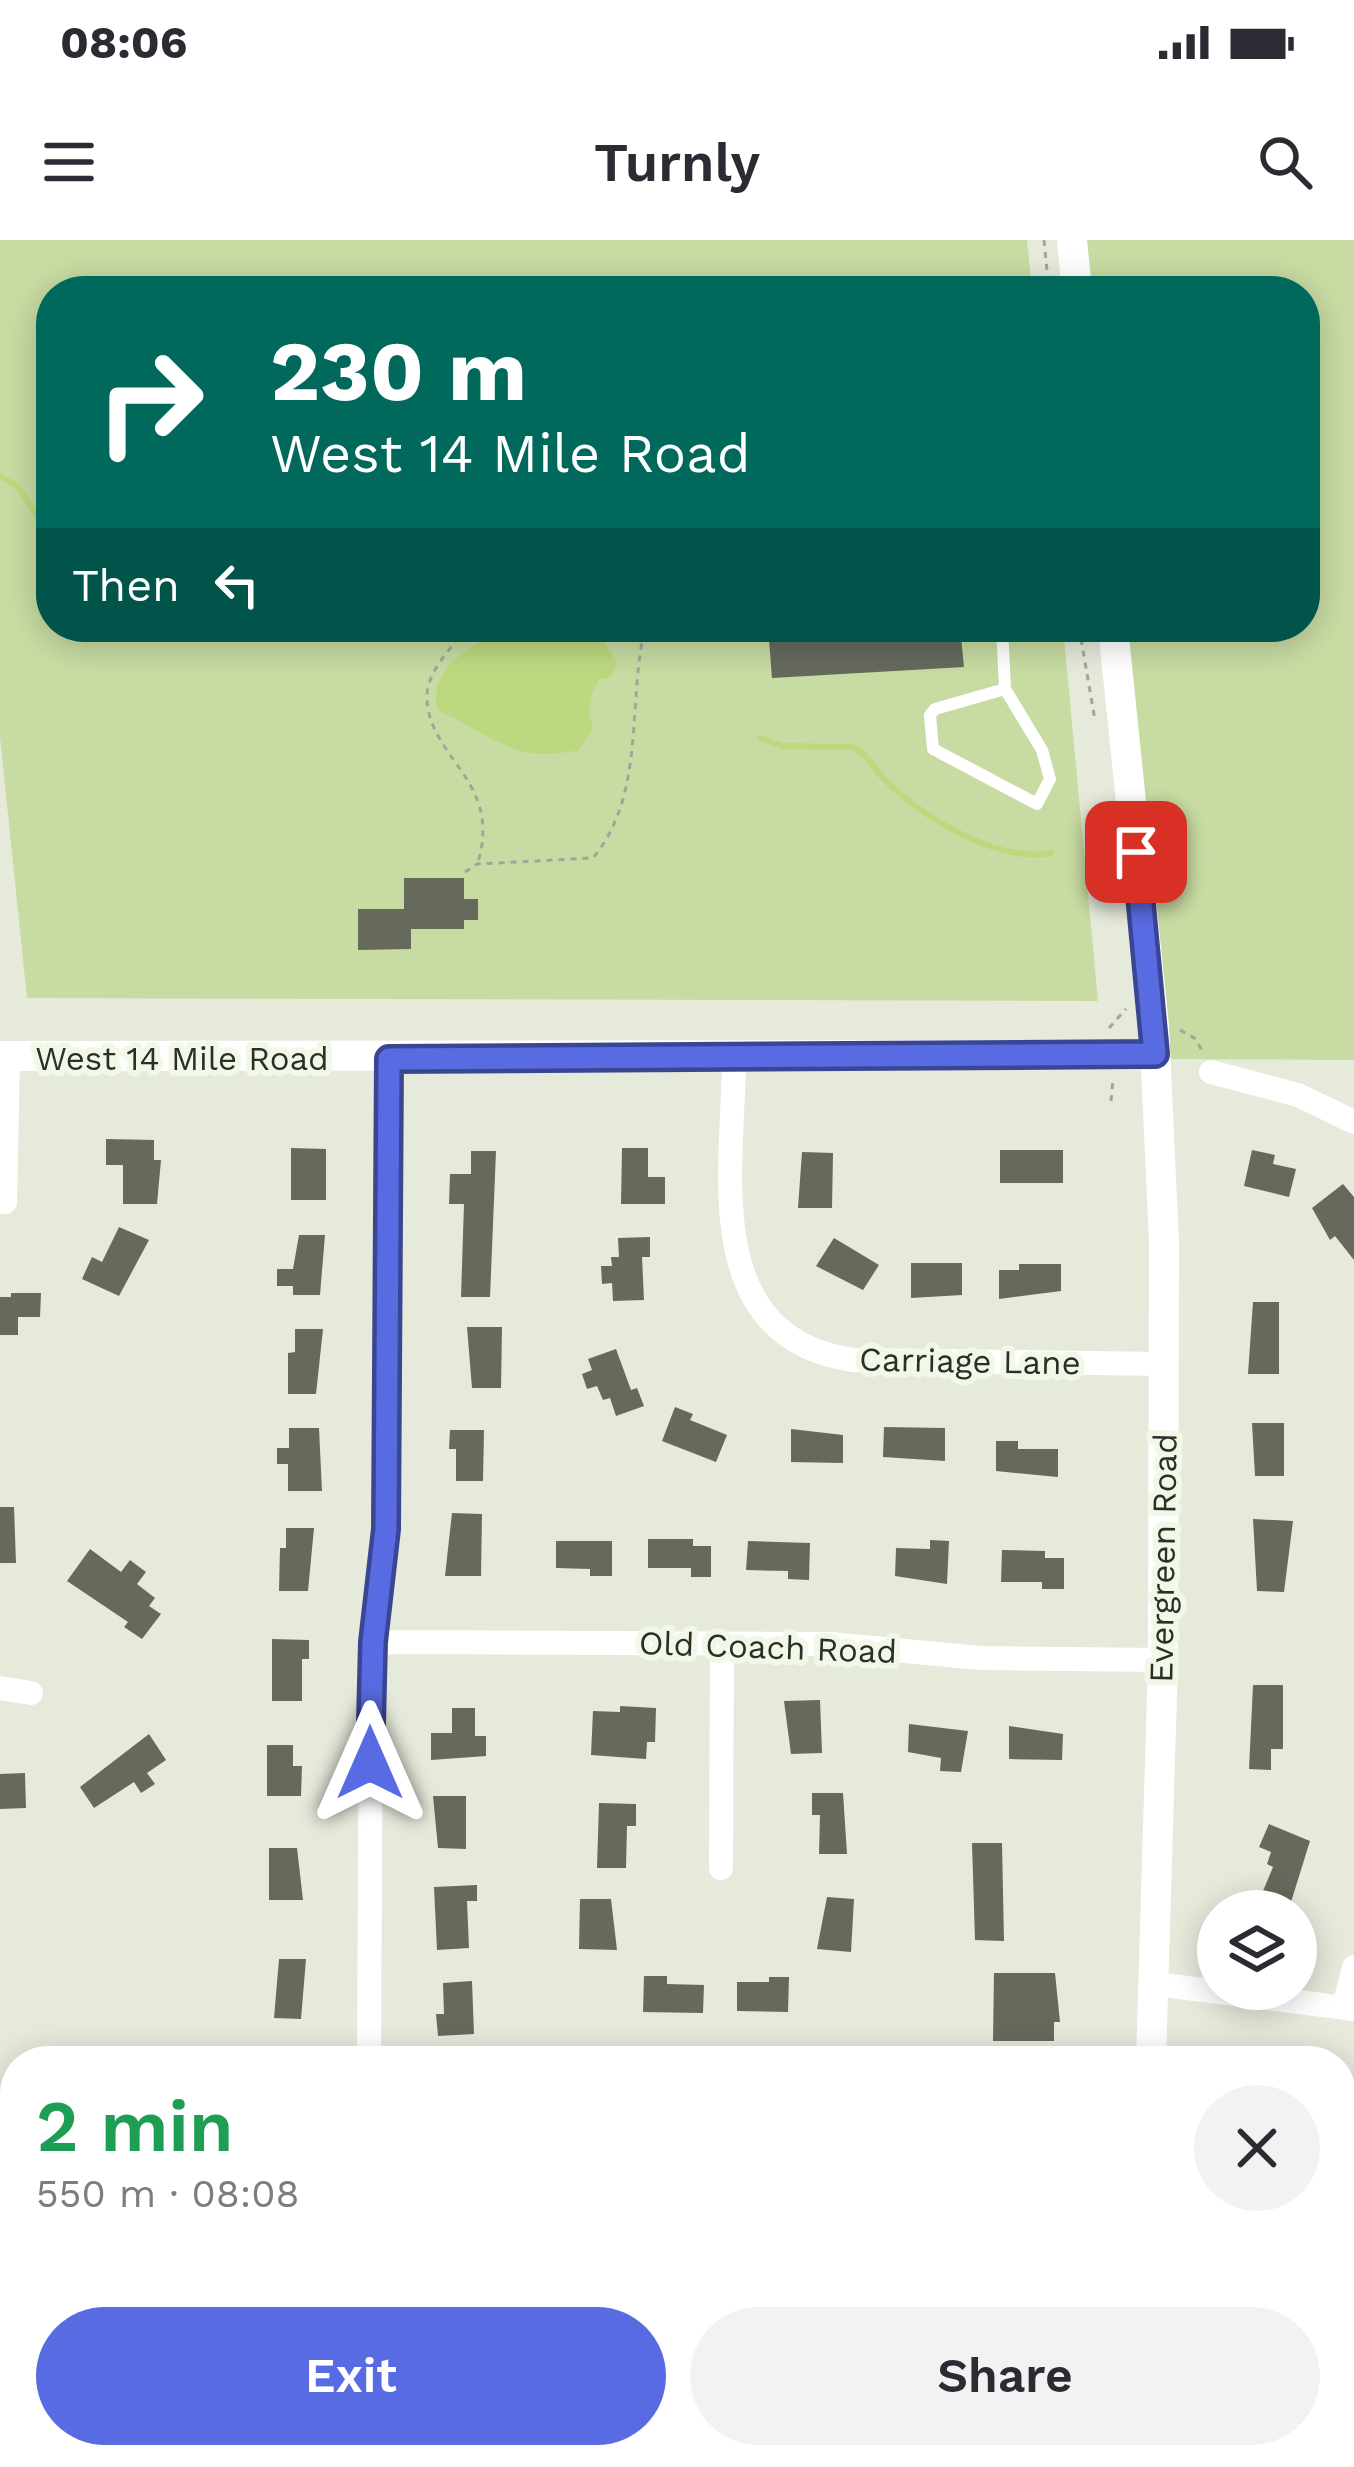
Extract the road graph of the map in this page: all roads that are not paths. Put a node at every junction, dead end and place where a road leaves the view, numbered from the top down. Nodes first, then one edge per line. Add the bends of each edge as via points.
1 (1072, 240) edge
2 (1076, 276) edge
3 (1003, 642) edge
4 (1114, 642) edge
5 (1005, 688) junction
6 (1154, 1040) junction
7 (4, 1056) edge
8 (734, 1058) junction
9 (389, 1059) junction
10 (1211, 1072) road end
11 (1354, 1122) edge
12 (5, 1202) dead end
13 (1166, 1364) junction
14 (373, 1642) junction
15 (722, 1643) junction
16 (1163, 1660) junction
17 (0, 1688) edge
18 (32, 1693) dead end
19 (721, 1868) dead end
20 (1354, 1967) edge
21 (1155, 1984) junction
22 (1349, 2008) edge
23 (369, 2046) edge
24 (1152, 2046) edge

1 - 2 street
3 - 5 lane
4 - 6 street, Evergreen Road
5 - 5 lane via 1046,763 1050,779 1037,805 933,749 934,709
6 - 8 street, West 14 Mile Road
6 - 13 street, Evergreen Road
7 - 9 street, West 14 Mile Road
7 - 12 street
8 - 9 street, West 14 Mile Road
8 - 13 street, Carriage Lane via 734,1247 755,1303 779,1330 853,1360
9 - 14 street via 386,1529
10 - 11 street via 1298,1094
13 - 16 street, Evergreen Road
14 - 15 street, Old Coach Road
14 - 23 street
15 - 16 street, Old Coach Road
15 - 19 street
16 - 21 street, Evergreen Road
17 - 18 street
20 - 22 street
21 - 22 street
21 - 24 street, Evergreen Road

